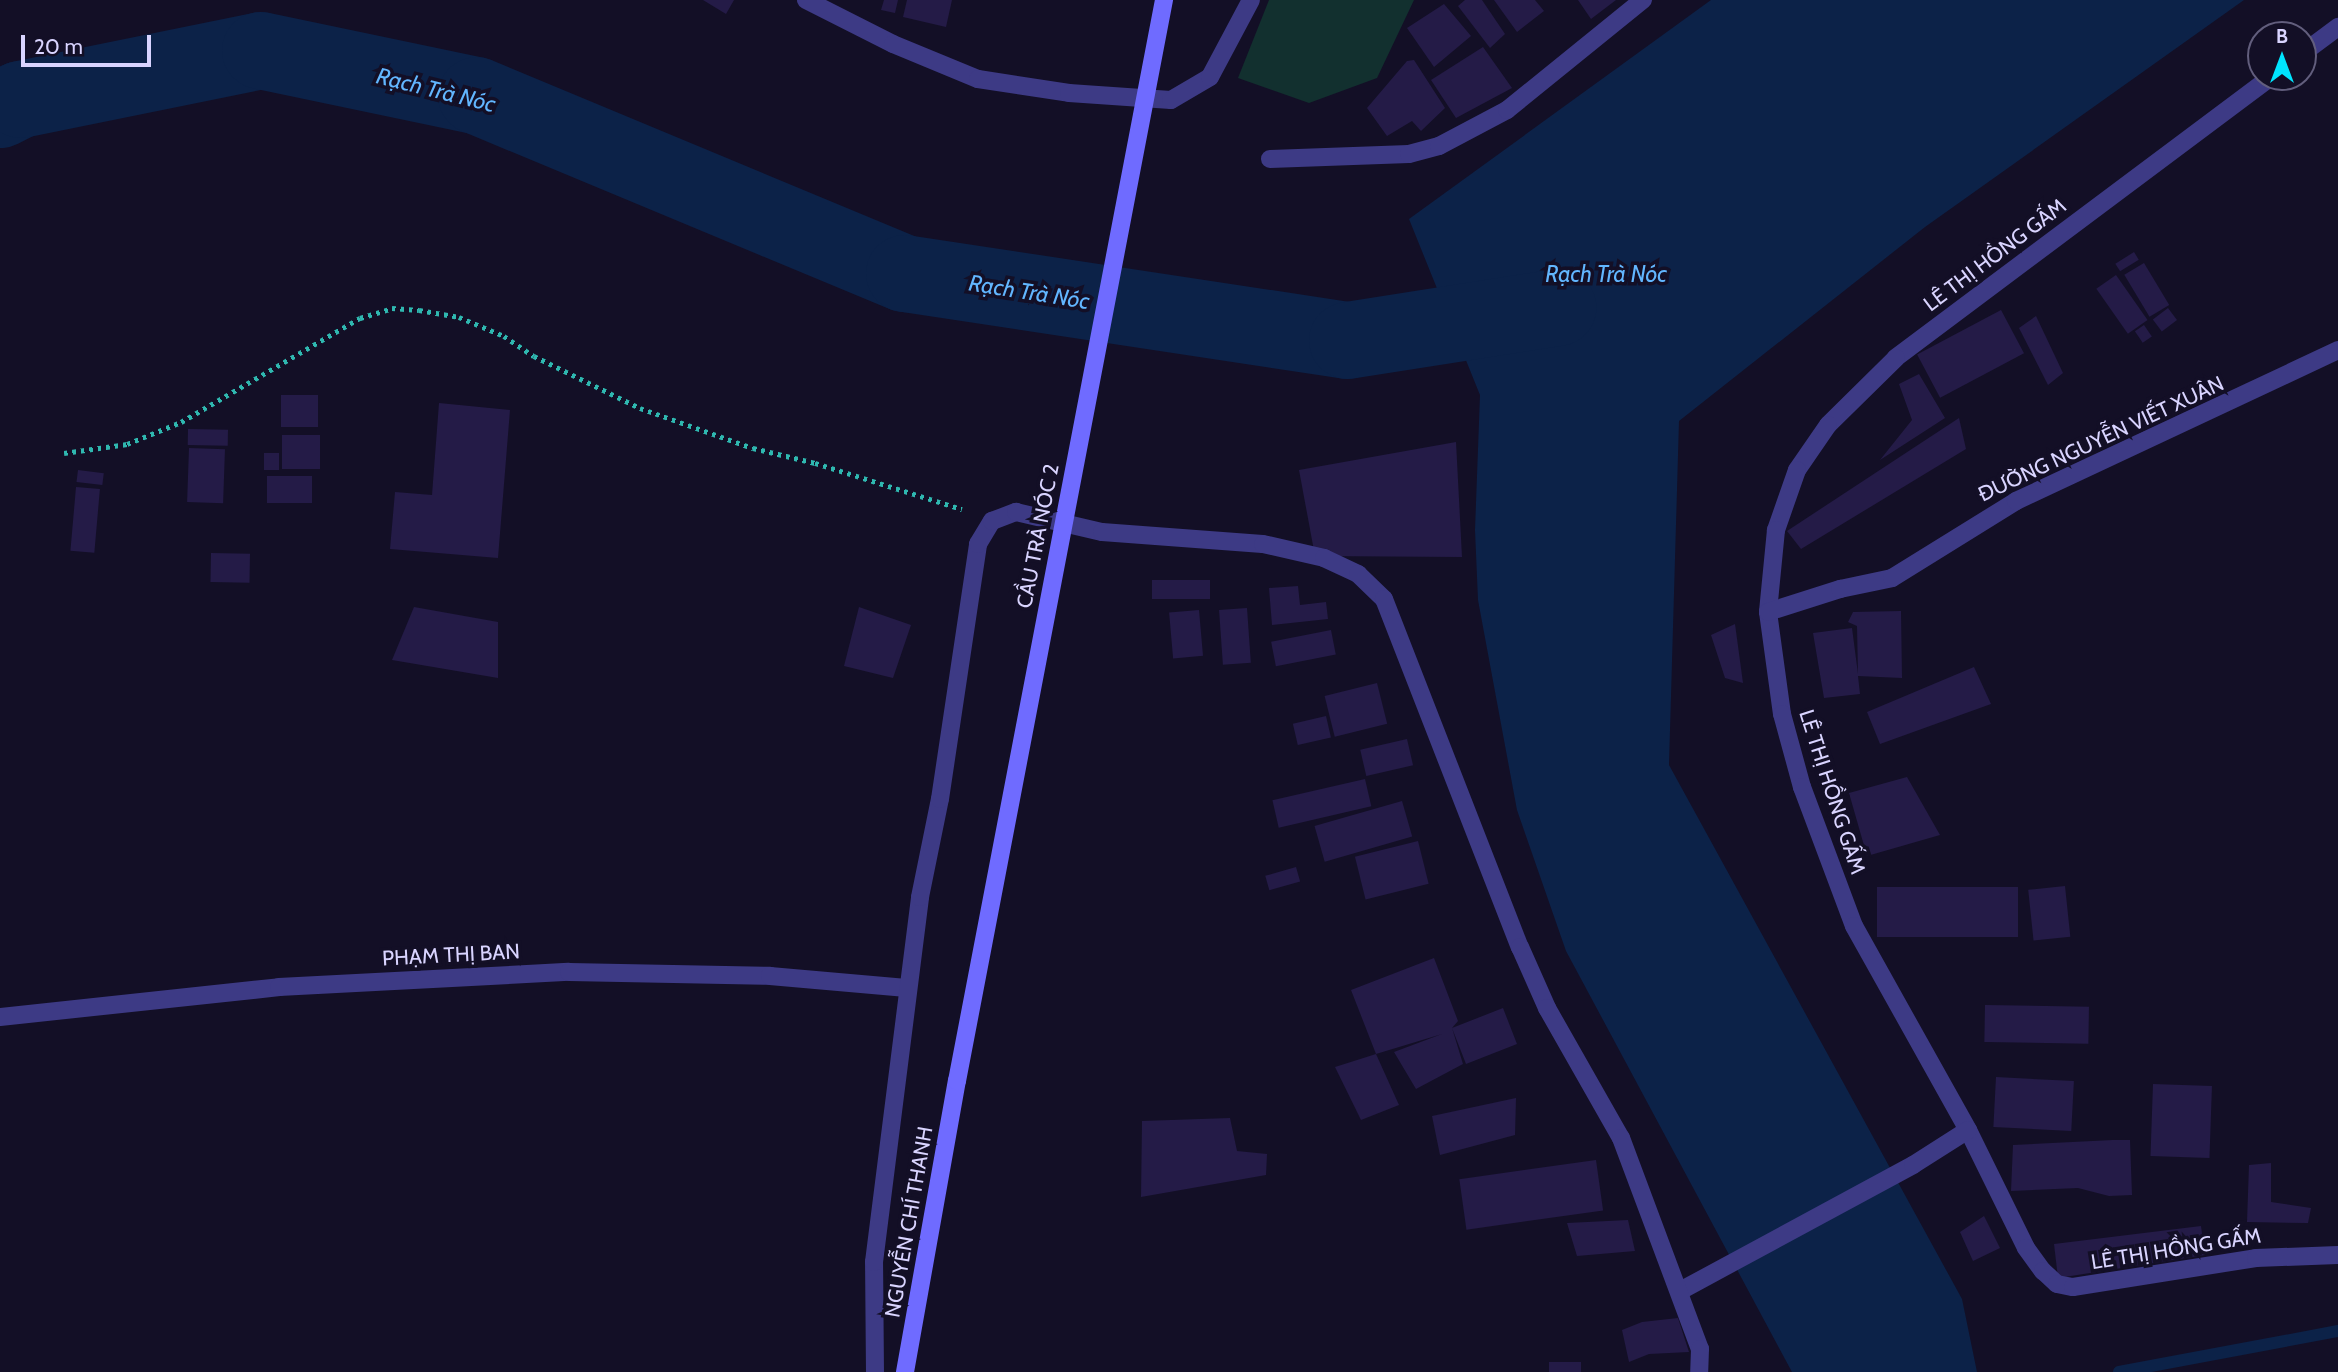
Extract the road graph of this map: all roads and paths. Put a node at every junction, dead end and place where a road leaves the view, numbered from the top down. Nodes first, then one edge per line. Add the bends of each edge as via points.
1 (806, 0) edge
2 (1164, 0) edge
3 (1251, 0) edge
4 (1643, 0) edge
5 (2338, 27) edge
6 (2317, 43) edge
7 (2252, 91) edge
8 (1270, 159) dead end
9 (2338, 350) edge
10 (64, 453) dead end
11 (992, 522) junction
12 (1768, 612) junction
13 (906, 988) junction
14 (0, 1017) edge
15 (957, 1081) joint
16 (1968, 1130) junction
17 (2338, 1255) edge
18 (1680, 1291) junction
19 (875, 1372) edge
20 (905, 1372) edge
21 (1699, 1372) edge

1 - 3 street via 978,79 1069,93 1171,100 1210,77
2 - 15 main road, CẦU TRÀ NÓC 2, bridge
4 - 8 street via 1507,110 1438,146 1409,154
5 - 6 street
7 - 12 street, LÊ THỊ HỒNG GẤM via 1895,358 1828,425 1797,470 1776,530
9 - 12 street, ĐƯỜNG NGUYỄN VIẾT XUÂN via 2016,501 1892,578
10 - 11 path via 127,444 170,427 360,318 393,308 458,317 504,336 534,356 640,408
11 - 13 street via 978,544
11 - 18 street via 1016,512 1102,532 1263,544 1324,558 1357,574 1384,599 1520,947 1547,1008 1621,1138
12 - 16 street, LÊ THỊ HỒNG GẤM via 1782,714 1802,787 1854,926
13 - 14 street, PHẠM THỊ BAN via 770,976 569,972 279,987
13 - 19 street via 874,1262
15 - 20 main road, NGUYỄN CHÍ THANH
16 - 17 street, LÊ THỊ HỒNG GẤM via 2026,1248 2057,1284 2124,1282 2256,1258
16 - 18 street via 1913,1165
18 - 21 street via 1700,1349

